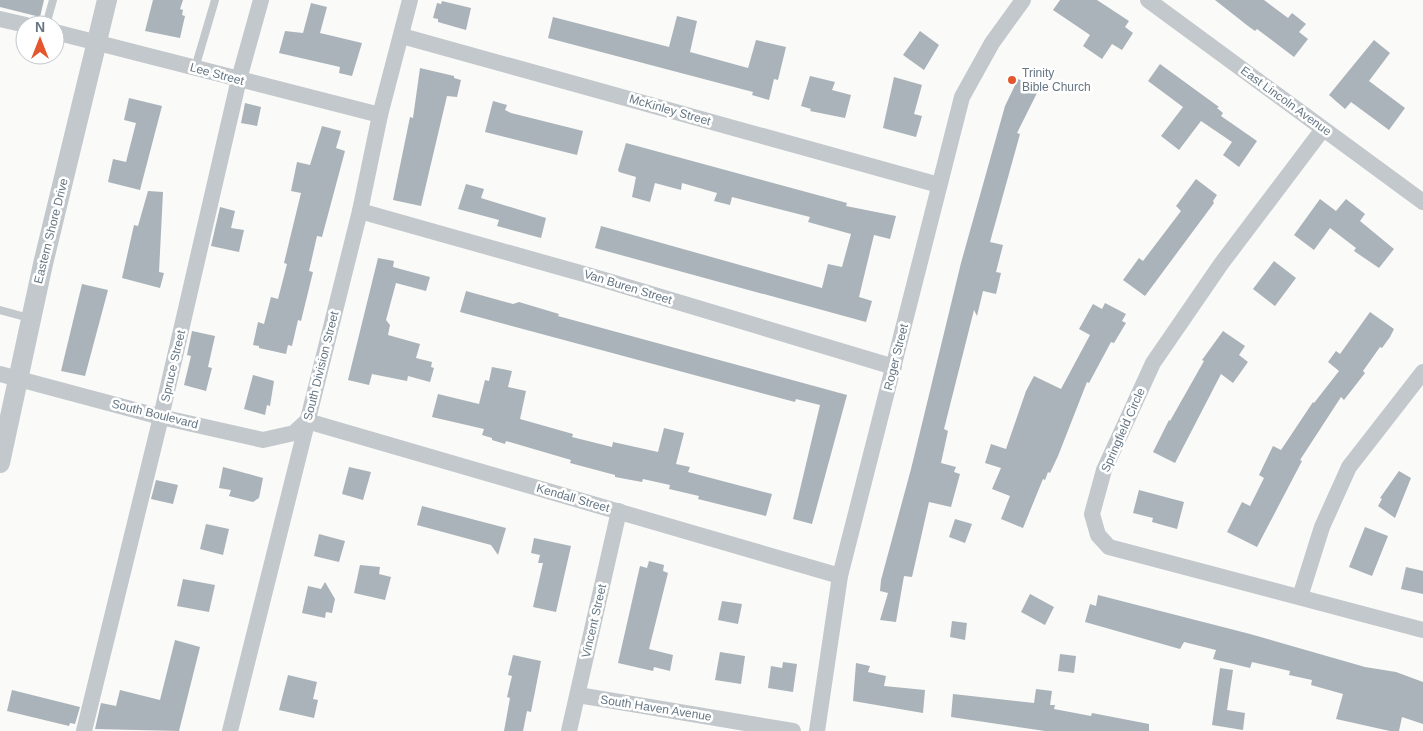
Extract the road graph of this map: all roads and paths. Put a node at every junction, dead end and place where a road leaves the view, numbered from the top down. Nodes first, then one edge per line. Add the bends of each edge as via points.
1 (52, 0) edge
2 (106, 0) edge
3 (215, 0) edge
4 (261, 0) edge
5 (410, 0) edge
6 (1023, 0) edge
7 (1148, 0) edge
8 (48, 15) edge
9 (0, 19) edge
10 (15, 22) edge
11 (65, 34) edge
12 (402, 36) junction
13 (97, 42) junction
14 (195, 68) junction
15 (239, 80) junction
16 (380, 115) junction
17 (1323, 129) junction
18 (939, 186) junction
19 (1423, 202) edge
20 (360, 211) junction
21 (0, 310) edge
22 (31, 319) junction
23 (894, 367) junction
24 (1423, 372) edge
25 (9, 376) edge
26 (161, 417) junction
27 (307, 421) junction
28 (0, 463) edge
29 (619, 511) junction
30 (840, 576) junction
31 (1300, 597) junction
32 (1423, 630) edge
33 (578, 695) junction
34 (84, 731) edge
35 (230, 731) edge
36 (569, 731) edge
37 (793, 731) edge
38 (817, 731) edge

1 - 8 lane
2 - 13 street, Eastern Shore Drive
3 - 14 lane
4 - 15 street, Spruce Street
5 - 12 street, South Division Street
6 - 18 street, Roger Street via 992,43 962,97
7 - 17 street, East Lincoln Avenue
9 - 10 street
11 - 13 street, Lee Street
12 - 16 street, South Division Street
12 - 18 street, McKinley Street
13 - 14 street, Lee Street
13 - 22 street, Eastern Shore Drive
14 - 15 street, Lee Street
15 - 16 street, Lee Street
15 - 26 street, Spruce Street
16 - 20 street, South Division Street
17 - 19 street, East Lincoln Avenue
17 - 31 street, Springfield Circle via 1221,264 1154,363 1104,470 1092,514 1098,535 1109,547
18 - 23 street, Roger Street
20 - 23 street, Van Buren Street
20 - 27 street, South Division Street
21 - 22 lane
22 - 25 street, Eastern Shore Drive
23 - 30 street, Roger Street
24 - 31 street via 1350,466 1322,527
25 - 26 street, South Boulevard
25 - 28 street, Eastern Shore Drive
26 - 27 street, South Boulevard via 263,440 294,433
26 - 34 street, Spruce Street
27 - 29 street, Kendall Street
27 - 35 street, South Division Street
29 - 30 street, Kendall Street
29 - 33 street, Vincent Street
30 - 38 street, Roger Street
31 - 32 street, Springfield Circle
33 - 36 street, Vincent Street
33 - 37 street, South Haven Avenue

